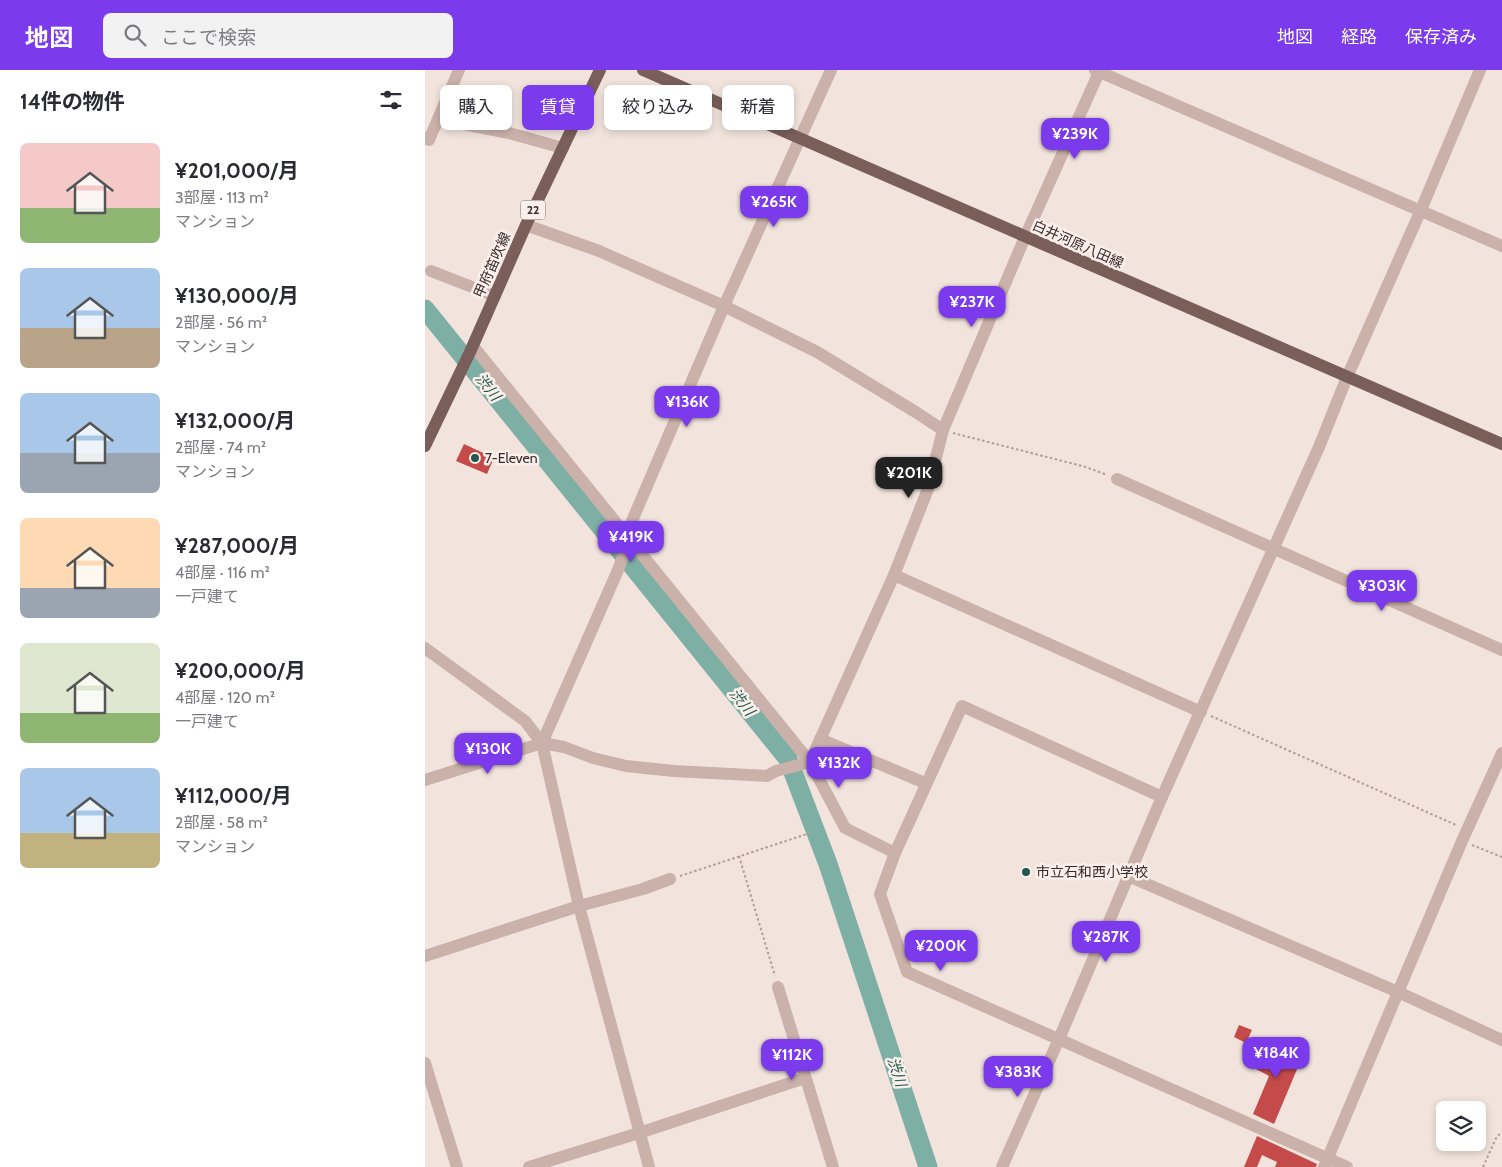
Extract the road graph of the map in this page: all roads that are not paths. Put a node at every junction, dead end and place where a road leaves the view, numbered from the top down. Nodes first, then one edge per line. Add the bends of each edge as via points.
1 (459, 70) edge
2 (600, 70) edge
3 (643, 70) edge
4 (831, 70) edge
5 (1480, 70) edge
6 (1098, 71) edge
7 (438, 119) junction
8 (425, 138) edge
9 (799, 139) junction
10 (563, 148) junction
11 (1420, 212) junction
12 (526, 225) junction
13 (1025, 237) junction
14 (1502, 246) edge
15 (431, 271) dead end
16 (495, 296) junction
17 (724, 306) junction
18 (472, 349) junction
19 (1347, 377) junction
20 (943, 430) junction
21 (1502, 444) edge
22 (425, 446) edge
23 (1117, 479) road end
24 (627, 541) junction
25 (1273, 549) junction
26 (894, 575) junction
27 (425, 648) edge
28 (1502, 650) edge
29 (1201, 712) junction
30 (820, 739) junction
31 (542, 743) junction
32 (1502, 753) edge
33 (805, 763) junction
34 (425, 780) edge
35 (925, 784) junction
36 (1163, 797) junction
37 (895, 853) junction
38 (1128, 876) junction
39 (670, 879) road end
40 (579, 906) junction
41 (425, 956) edge
42 (778, 987) road end
43 (1398, 992) junction
44 (1059, 1039) junction
45 (1502, 1040) edge
46 (425, 1063) edge
47 (805, 1078) junction
48 (639, 1133) junction
49 (1326, 1163) edge
50 (457, 1167) edge
51 (529, 1167) edge
52 (649, 1167) edge
53 (833, 1167) edge
54 (1002, 1167) edge
55 (1347, 1167) edge

1 - 7 street
2 - 10 main road, 甲府笛吹線 / 22
3 - 9 main road, 白井河原八田線
4 - 9 street
5 - 11 street
6 - 11 street
6 - 13 street
7 - 8 street via 429,140
7 - 10 street via 509,132
9 - 13 main road, 白井河原八田線
9 - 17 street
10 - 12 main road, 甲府笛吹線 / 22
11 - 14 street
11 - 19 street
12 - 16 main road, 甲府笛吹線 / 22
12 - 17 street via 599,251
13 - 19 main road, 白井河原八田線
13 - 20 street
15 - 16 street
16 - 18 main road, 甲府笛吹線 / 22
17 - 20 street via 817,352
17 - 24 street
18 - 22 main road, 甲府笛吹線 / 22
18 - 24 street
19 - 21 main road, 白井河原八田線
19 - 25 street
20 - 26 street via 928,489
23 - 25 street
24 - 31 street via 618,570
24 - 33 street
25 - 28 street
25 - 29 street
26 - 29 street
26 - 30 street
27 - 31 street via 525,721
29 - 36 street
30 - 33 street
30 - 35 street
31 - 33 street via 625,766 675,771 767,776
31 - 34 street
31 - 40 street
32 - 43 street
33 - 37 street via 845,828
35 - 36 street via 962,706
35 - 37 street
36 - 38 street
37 - 44 street via 880,894 907,972
38 - 43 street
38 - 44 street
39 - 40 street
40 - 41 street
40 - 48 street
42 - 47 street
43 - 45 street
43 - 49 street
44 - 49 street
44 - 54 street
46 - 50 street
47 - 48 street
47 - 53 street
48 - 51 street
48 - 52 street
49 - 55 street

